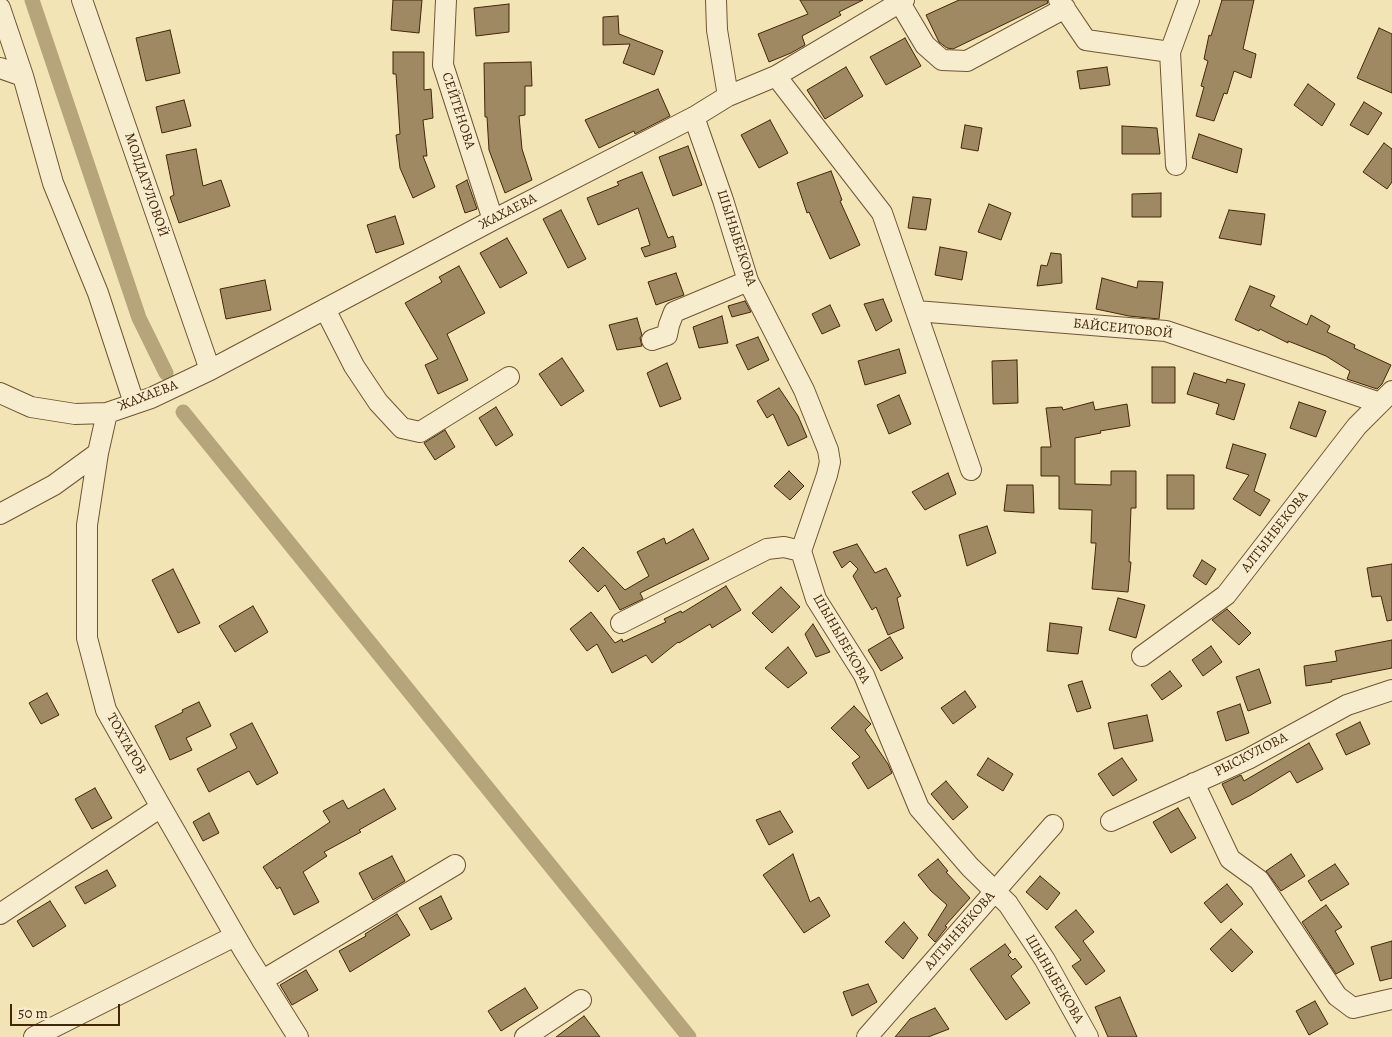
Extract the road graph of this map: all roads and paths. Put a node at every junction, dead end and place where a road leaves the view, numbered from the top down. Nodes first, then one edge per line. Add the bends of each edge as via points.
1 (82, 0) edge
2 (446, 0) edge
3 (716, 0) edge
4 (1189, 0) edge
5 (902, 1) edge
6 (1062, 4) edge
7 (0, 8) edge
8 (1170, 52) junction
9 (0, 68) edge
10 (23, 76) junction
11 (776, 76) junction
12 (728, 96) junction
13 (694, 117) junction
14 (1176, 165) dead end
15 (493, 220) junction
16 (748, 282) junction
17 (325, 309) junction
18 (916, 311) junction
19 (652, 340) dead end
20 (206, 372) junction
21 (509, 377) dead end
22 (0, 393) edge
23 (1386, 397) edge
24 (142, 401) junction
25 (107, 412) junction
26 (98, 453) junction
27 (971, 470) dead end
28 (0, 514) edge
29 (801, 551) junction
30 (621, 623) dead end
31 (1142, 656) dead end
32 (1392, 690) edge
33 (1194, 783) junction
34 (161, 807) junction
35 (1111, 821) dead end
36 (1053, 825) dead end
37 (455, 865) dead end
38 (994, 890) junction
39 (0, 914) edge
40 (236, 936) junction
41 (263, 980) junction
42 (1392, 999) edge
43 (581, 1000) dead end
44 (34, 1037) edge
45 (298, 1037) edge
46 (524, 1037) edge
47 (867, 1037) edge
48 (1088, 1037) edge

1 - 20 street, МОЛДАГУЛОВОЙ
2 - 15 street, СЕЙТЕНОВА via 443,65
3 - 12 street via 717,30
4 - 8 street
5 - 6 street via 924,45 942,60 967,61
5 - 11 street, ЖАХАЕВА
6 - 8 street via 1086,40
7 - 10 street
8 - 14 street
9 - 10 street
10 - 24 street via 53,183
11 - 12 street, ЖАХАЕВА
11 - 18 street via 882,213
12 - 13 street, ЖАХАЕВА
13 - 15 street, ЖАХАЕВА
13 - 16 street, ШЫНЫБЕКОВА via 724,200
15 - 17 street, ЖАХАЕВА
16 - 19 street via 674,312 667,335
16 - 29 street, ШЫНЫБЕКОВА via 804,390 828,450 827,475
17 - 20 street, ЖАХАЕВА
17 - 21 street via 354,366 378,402 402,428 420,432
18 - 23 street, БАЙСЕИТОВОЙ via 1166,331
18 - 27 street
20 - 24 street, ЖАХАЕВА
22 - 25 street, ЖАХАЕВА via 31,407 76,414
23 - 31 street, АЛТЫНБЕКОВА via 1357,426 1226,595
24 - 25 street, ЖАХАЕВА
25 - 26 street, ТОХТАРОВ
26 - 28 street via 54,485
26 - 34 street, ТОХТАРОВ via 87,524 87,638 106,710
29 - 30 street via 784,547 768,549
29 - 38 street, ШЫНЫБЕКОВА via 816,599 864,675 920,808
32 - 33 street, РЫСКУЛОВА via 1347,706
33 - 35 street, РЫСКУЛОВА
33 - 42 street via 1230,859 1259,880 1337,996 1353,1008
34 - 39 street
34 - 40 street, ТОХТАРОВ
36 - 38 street, АЛТЫНБЕКОВА
37 - 41 street
38 - 47 street, АЛТЫНБЕКОВА
38 - 48 street, ШЫНЫБЕКОВА via 1008,904 1045,960
40 - 41 street, ТОХТАРОВ
40 - 44 street
41 - 45 street, ТОХТАРОВ
43 - 46 street

